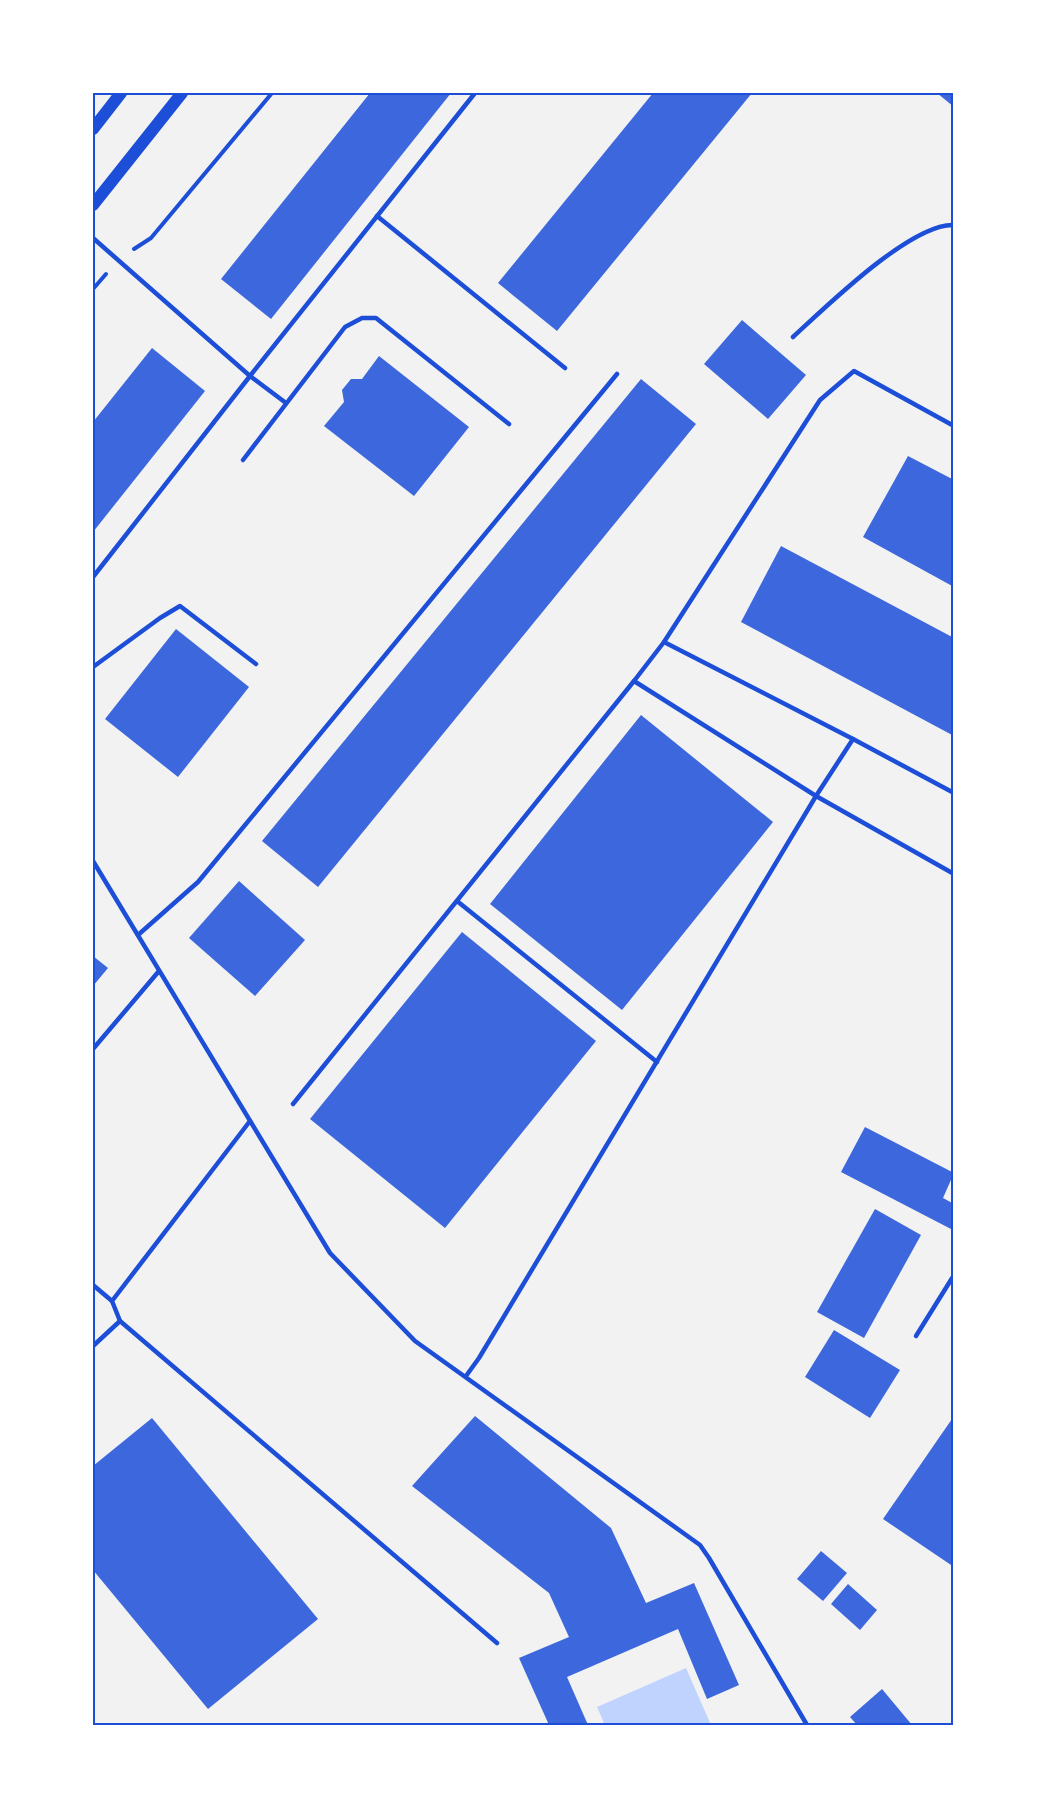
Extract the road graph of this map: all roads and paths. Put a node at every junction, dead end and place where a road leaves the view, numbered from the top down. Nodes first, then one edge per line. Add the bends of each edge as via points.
1 (121, 93) edge
2 (182, 93) edge
3 (272, 93) edge
4 (475, 93) edge
5 (93, 129) edge
6 (93, 205) edge
7 (377, 216) junction
8 (954, 225) edge
9 (93, 238) edge
10 (117, 261) junction
11 (93, 289) edge
12 (792, 337) dead end
13 (565, 368) dead end
14 (617, 374) dead end
15 (250, 376) junction
16 (286, 404) junction
17 (509, 424) dead end
18 (954, 426) edge
19 (243, 460) dead end
20 (93, 577) edge
21 (663, 642) junction
22 (256, 664) dead end
23 (93, 667) edge
24 (634, 681) junction
25 (854, 739) junction
26 (954, 793) edge
27 (816, 796) junction
28 (93, 861) edge
29 (954, 874) edge
30 (456, 901) junction
31 (138, 935) junction
32 (159, 971) junction
33 (93, 1049) edge
34 (657, 1062) junction
35 (293, 1104) dead end
36 (250, 1121) junction
37 (954, 1275) edge
38 (93, 1285) edge
39 (112, 1301) junction
40 (120, 1321) junction
41 (916, 1336) dead end
42 (93, 1346) edge
43 (466, 1376) junction
44 (497, 1643) dead end
45 (807, 1725) edge

1 - 5 main road
2 - 6 main road
3 - 10 path via 151,238
4 - 7 lane
7 - 13 lane
7 - 15 lane
8 - 12 lane via 942,224 900,246
9 - 10 lane
10 - 11 path
10 - 15 lane
14 - 31 lane via 198,882
15 - 16 lane
15 - 20 lane
16 - 17 lane via 345,327 362,318 376,318
16 - 19 lane
18 - 21 lane via 854,371 820,400
21 - 24 lane
21 - 25 lane
22 - 23 lane via 180,606
24 - 27 lane
24 - 30 lane
25 - 26 lane
25 - 27 lane
27 - 29 lane
27 - 34 lane
28 - 31 lane
30 - 34 lane
30 - 35 lane
31 - 32 lane
32 - 33 lane
32 - 36 lane
34 - 43 lane
36 - 39 lane
36 - 43 lane via 330,1253 415,1341
37 - 41 lane
38 - 39 lane
39 - 40 lane
40 - 42 lane
40 - 44 lane
43 - 45 lane via 700,1545

